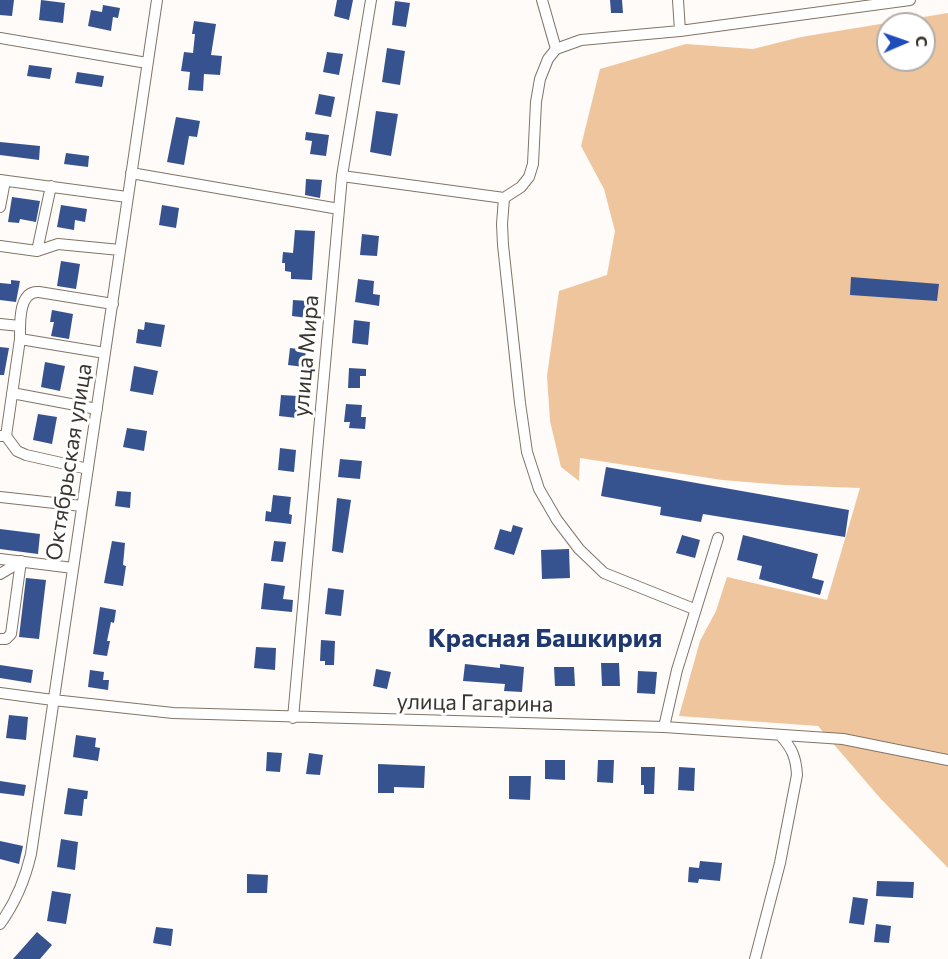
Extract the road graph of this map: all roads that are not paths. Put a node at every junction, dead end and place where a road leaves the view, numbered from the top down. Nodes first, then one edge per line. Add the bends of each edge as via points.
1 (156, 0) edge
2 (371, 0) edge
3 (542, 0) edge
4 (678, 0) edge
5 (909, 0) edge
6 (680, 31) junction
7 (0, 38) edge
8 (556, 49) junction
9 (147, 63) junction
10 (131, 172) junction
11 (342, 176) junction
12 (2, 181) edge
13 (51, 186) junction
14 (127, 197) junction
15 (504, 198) junction
16 (0, 207) edge
17 (339, 209) junction
18 (0, 246) edge
19 (120, 250) junction
20 (37, 251) junction
21 (113, 304) junction
22 (0, 324) edge
23 (20, 326) junction
24 (20, 339) junction
25 (105, 353) junction
26 (12, 393) junction
27 (97, 409) junction
28 (3, 436) edge
29 (88, 469) junction
30 (0, 497) edge
31 (82, 506) junction
32 (718, 538) dead end
33 (0, 558) edge
34 (21, 561) junction
35 (73, 568) junction
36 (0, 574) edge
37 (694, 609) junction
38 (0, 639) edge
39 (0, 693) edge
40 (53, 700) junction
41 (292, 718) junction
42 (664, 727) junction
43 (780, 735) junction
44 (948, 760) edge
45 (0, 924) edge
46 (755, 959) edge

1 - 9 street, Октябрьская улица
2 - 11 street, улица Мира
3 - 8 street
4 - 6 street
5 - 6 street
6 - 8 street via 581,40
7 - 9 street
8 - 15 street via 540,79 529,177
9 - 10 street, Октябрьская улица
10 - 14 street, Октябрьская улица
10 - 17 street
11 - 15 street
11 - 17 street, улица Мира
12 - 13 street
12 - 16 street
13 - 14 street
13 - 20 street
14 - 19 street, Октябрьская улица
15 - 37 street via 503,245 520,403 527,452 539,489 579,549 604,573
17 - 41 street, улица Мира
18 - 20 street
19 - 20 street via 58,244
19 - 21 street, Октябрьская улица
21 - 23 street via 33,291 25,299
21 - 25 street, Октябрьская улица
22 - 23 street
23 - 24 street
24 - 25 street
24 - 26 street
25 - 27 street, Октябрьская улица
26 - 27 street
26 - 28 street
27 - 29 street, Октябрьская улица
28 - 29 street via 26,455
29 - 31 street, Октябрьская улица
30 - 31 street
31 - 35 street, Октябрьская улица
32 - 37 street
33 - 34 street
34 - 35 street
34 - 36 street
34 - 38 street via 10,634
35 - 40 street, Октябрьская улица
37 - 42 street
39 - 40 street, улица Гагарина
40 - 41 street, улица Гагарина via 173,713
40 - 45 street, Октябрьская улица via 26,878
41 - 42 street, улица Гагарина
42 - 43 street, улица Гагарина
43 - 44 street, улица Гагарина via 843,739
43 - 46 street via 792,748 797,776

